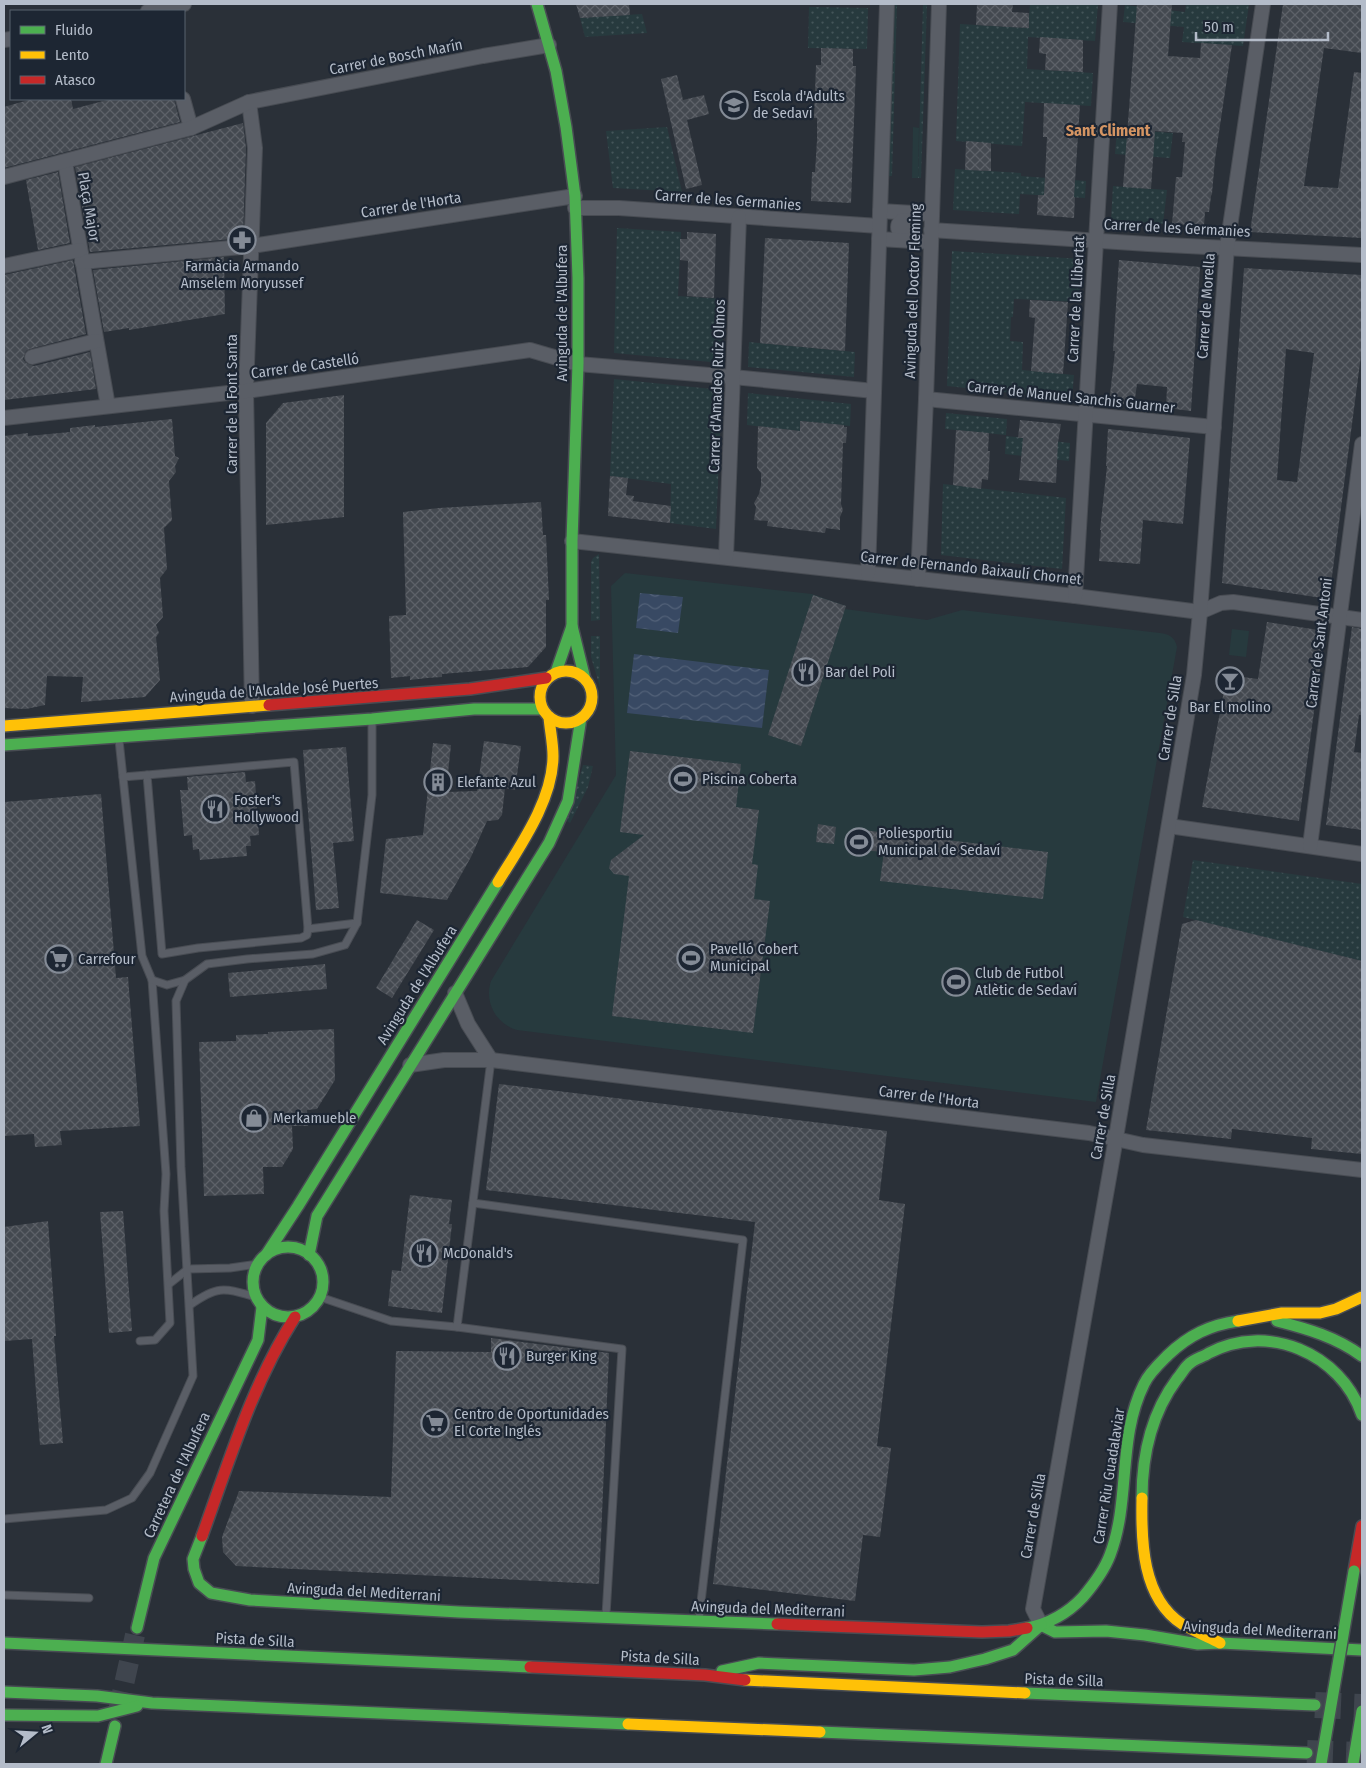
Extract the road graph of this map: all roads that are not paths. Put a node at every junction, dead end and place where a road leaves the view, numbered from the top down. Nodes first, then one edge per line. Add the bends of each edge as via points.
1 (184, 4) edge
2 (537, 4) edge
3 (887, 4) edge
4 (939, 4) edge
5 (1110, 4) edge
6 (1263, 4) edge
7 (170, 9) edge
8 (549, 45) junction
9 (183, 100) edge
10 (249, 102) junction
11 (191, 128) junction
12 (65, 162) junction
13 (4, 178) edge
14 (575, 202) junction
15 (880, 211) junction
16 (931, 214) junction
17 (739, 217) junction
18 (879, 232) junction
19 (930, 236) junction
20 (1096, 240) junction
21 (252, 246) junction
22 (1227, 247) junction
23 (1362, 255) edge
24 (81, 256) junction
25 (4, 266) edge
26 (96, 341) junction
27 (32, 357) dead end
28 (578, 364) junction
29 (733, 377) junction
30 (246, 391) junction
31 (874, 391) junction
32 (926, 399) junction
33 (108, 406) junction
34 (1085, 415) junction
35 (4, 418) edge
36 (1214, 428) junction
37 (1362, 444) edge
38 (572, 541) junction
39 (726, 557) junction
40 (868, 573) junction
41 (918, 579) junction
42 (1075, 596) junction
43 (1200, 612) junction
44 (1339, 617) junction
45 (1362, 620) edge
46 (572, 626) junction
47 (551, 675) junction
48 (585, 679) junction
49 (327, 700) junction
50 (252, 706) junction
51 (343, 706) dead end
52 (360, 713) dead end
53 (546, 713) junction
54 (581, 718) junction
55 (372, 719) junction
56 (4, 726) edge
57 (118, 737) junction
58 (4, 745) edge
59 (147, 775) junction
60 (123, 777) junction
61 (1169, 826) junction
62 (1310, 846) junction
63 (1362, 854) edge
64 (357, 923) junction
65 (308, 929) junction
66 (152, 980) junction
67 (185, 980) junction
68 (455, 993) junction
69 (491, 1060) junction
70 (410, 1065) junction
71 (1116, 1139) junction
72 (1362, 1170) edge
73 (473, 1203) junction
74 (309, 1254) junction
75 (262, 1260) junction
76 (188, 1269) junction
77 (168, 1284) junction
78 (256, 1297) junction
79 (320, 1297) junction
80 (1362, 1297) edge
81 (190, 1305) junction
82 (262, 1307) junction
83 (291, 1317) junction
84 (1263, 1317) junction
85 (457, 1327) junction
86 (258, 1340) junction
87 (140, 1341) dead end
88 (1362, 1356) edge
89 (1362, 1415) edge
90 (4, 1519) edge
91 (1362, 1526) edge
92 (4, 1595) edge
93 (90, 1598) dead end
94 (605, 1618) junction
95 (699, 1622) junction
96 (1041, 1625) junction
97 (137, 1628) tunnel mouth
98 (4, 1643) edge
99 (1220, 1644) junction
100 (1362, 1650) edge
101 (705, 1675) junction
102 (4, 1692) edge
103 (152, 1703) junction
104 (1315, 1705) tunnel mouth
105 (1362, 1711) edge
106 (4, 1715) edge
107 (115, 1726) dead end
108 (1307, 1753) tunnel mouth
109 (106, 1764) edge
110 (1321, 1764) edge
111 (1353, 1764) edge

1 - 7 street
2 - 8 main road, Avinguda de l'Albufera
3 - 15 street
4 - 16 street, Avinguda del Doctor Fleming
5 - 20 street, Carrer de la Llibertat
6 - 22 street, Carrer de Morella
8 - 10 street, Carrer de Bosch Marín
8 - 14 main road, Avinguda de l'Albufera via 566,127
9 - 11 street
10 - 11 street
10 - 21 street, Carrer de la Font Santa via 255,148
11 - 12 street
12 - 13 street, Plaça Major
12 - 24 street, Plaça Major
14 - 17 street, Carrer de les Germanies
14 - 21 street, Carrer de l'Horta
14 - 28 main road, Avinguda de l'Albufera
15 - 16 street
15 - 18 street
16 - 19 street, Avinguda del Doctor Fleming
17 - 18 street, Carrer de les Germanies
17 - 29 street, Carrer d'Amadeo Ruiz Olmos
18 - 19 street, Carrer de les Germanies
18 - 31 street
19 - 20 street, Carrer de les Germanies
19 - 32 street, Avinguda del Doctor Fleming
20 - 22 street, Carrer de les Germanies
20 - 34 street, Carrer de la Llibertat
21 - 24 street, Carrer de l'Horta
21 - 30 street, Carrer de la Font Santa
22 - 23 street, Carrer de les Germanies
22 - 36 street, Carrer de Morella
24 - 25 street, Carrer de l'Horta
24 - 26 street, Plaça Major
26 - 27 street
26 - 33 street, Plaça Major
28 - 29 street
28 - 30 street, Carrer de Castelló via 530,350
28 - 38 main road, Avinguda de l'Albufera
29 - 31 street
29 - 39 street, Carrer d'Amadeo Ruiz Olmos
30 - 33 street, Carrer de Castelló
30 - 50 street, Carrer de la Font Santa
31 - 40 street
32 - 34 street, Carrer de Manuel Sanchis Guarner
32 - 41 street, Avinguda del Doctor Fleming
33 - 35 street, Carrer de Castelló
34 - 36 street, Carrer de Manuel Sanchis Guarner
34 - 42 street, Carrer de la Llibertat
36 - 43 street, Carrer de Morella
37 - 44 street, Carrer de Sant Antoni
38 - 39 street, Carrer de Fernando Baixaulí Chornet
38 - 46 main road, Avinguda de l'Albufera
39 - 40 street, Carrer de Fernando Baixaulí Chornet
40 - 41 street, Carrer de Fernando Baixaulí Chornet
41 - 42 street, Carrer de Fernando Baixaulí Chornet
42 - 43 street, Carrer de Fernando Baixaulí Chornet
43 - 44 street, Carrer de Fernando Baixaulí Chornet via 1221,603 1234,602
43 - 61 street, Carrer de Silla via 1194,675
44 - 45 street, Carrer de Fernando Baixaulí Chornet
44 - 62 street, Carrer de Sant Antoni
46 - 47 main road, Avinguda de l'Albufera
46 - 48 main road, Avinguda de l'Albufera
47 - 48 main road via 563,670 572,671
47 - 49 main road, Avinguda de l'Alcalde José Puertes via 470,689
47 - 53 main road via 540,693
48 - 54 main road via 592,695 591,704
49 - 50 main road, Avinguda de l'Alcalde José Puertes
49 - 51 lane
50 - 56 main road, Avinguda de l'Alcalde José Puertes
52 - 55 lane
53 - 54 main road via 556,722 573,722
53 - 55 main road via 474,709
53 - 75 main road, Avinguda de l'Albufera via 553,757 546,798 527,835
54 - 68 main road via 568,801 549,843
55 - 57 main road
55 - 64 lane via 372,795
57 - 58 main road
57 - 60 lane
59 - 60 lane
59 - 65 lane via 294,762
59 - 65 lane via 162,954 302,938
60 - 66 lane via 142,956
61 - 62 street
61 - 71 street, Carrer de Silla
62 - 63 street
64 - 65 lane
64 - 67 lane via 345,945 313,954 207,964
66 - 67 lane via 167,986
66 - 77 lane via 166,1174 164,1211
67 - 76 lane via 176,1001
68 - 69 street via 468,1024
68 - 70 main road
69 - 70 street, Carrer de l'Horta via 444,1060
69 - 71 street, Carrer de l'Horta via 1090,1132
69 - 73 lane
70 - 74 main road via 316,1216
71 - 72 street, Carrer de l'Horta via 1143,1145
71 - 96 street, Carrer de Silla via 1033,1609
73 - 85 lane
73 - 95 lane via 742,1240
74 - 75 main road via 287,1247 276,1249
74 - 79 main road via 320,1270
75 - 76 lane via 230,1268
75 - 78 main road via 254,1274
76 - 77 lane
76 - 81 lane
77 - 87 lane via 170,1324 155,1340
78 - 81 lane via 229,1289 208,1292
78 - 82 main road
79 - 83 main road via 305,1313
79 - 85 lane via 391,1321
80 - 84 main road, Carrer Riu Guadalaviar via 1321,1312
81 - 90 lane via 193,1376 150,1473 132,1498 106,1510
82 - 83 main road
82 - 86 main road
83 - 86 main road
83 - 94 main road, Avinguda del Mediterrani via 252,1401 193,1559 199,1582 211,1593 316,1605
84 - 88 main road, Carrer Riu Guadalaviar via 1310,1328 1345,1344
84 - 96 main road, Carrer Riu Guadalaviar via 1205,1328 1180,1344 1145,1383 1128,1434 1118,1524 1104,1570 1083,1598
85 - 94 lane via 622,1349
86 - 97 main road, Carretera de l'Albufera via 154,1558
89 - 99 main road via 1358,1403 1338,1375 1313,1355 1285,1343 1252,1341 1220,1347 1189,1364 1167,1393 1153,1422 1142,1478 1141,1524 1148,1576 1158,1600 1181,1623
91 - 110 main road, bridge
92 - 93 lane
94 - 95 main road, Avinguda del Mediterrani
95 - 96 main road, Avinguda del Mediterrani via 982,1632 1012,1632
96 - 99 main road, Avinguda del Mediterrani via 1054,1632 1106,1631
96 - 101 main road via 1013,1650 950,1667 914,1670 759,1663
98 - 101 main road, Pista de Silla
99 - 100 main road, Avinguda del Mediterrani
101 - 104 main road, Pista de Silla via 756,1682
102 - 103 main road via 97,1696
103 - 106 main road via 98,1716
103 - 108 main road
105 - 111 main road, bridge
107 - 109 main road

